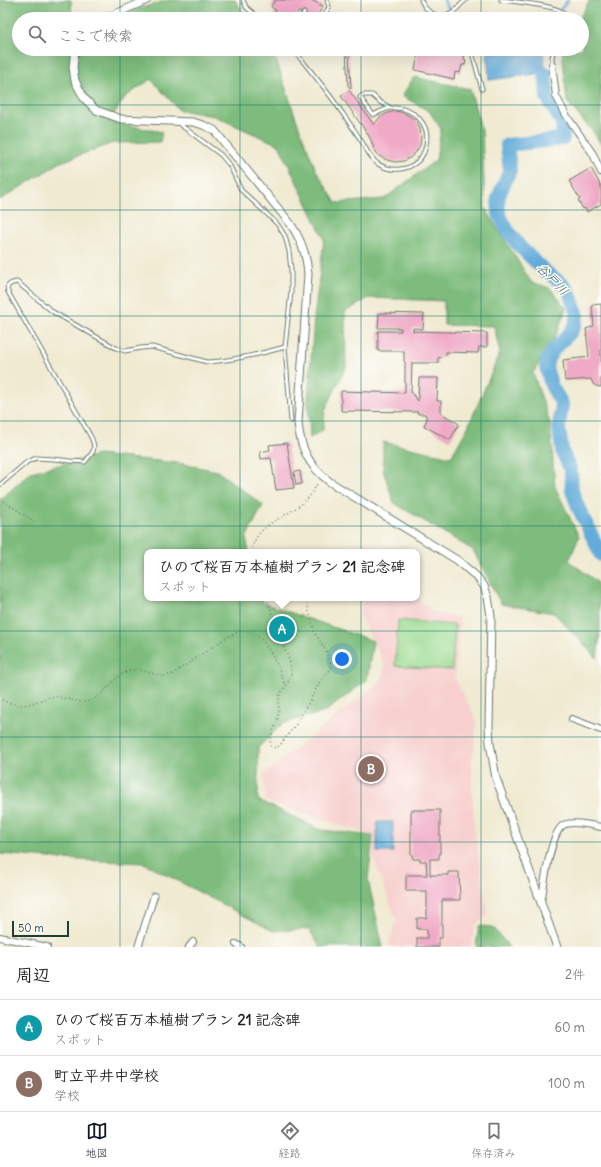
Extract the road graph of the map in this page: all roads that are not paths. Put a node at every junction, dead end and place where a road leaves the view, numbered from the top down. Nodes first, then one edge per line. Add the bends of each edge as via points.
1 (147, 0) edge
2 (243, 0) edge
3 (328, 0) edge
4 (421, 0) edge
5 (466, 0) edge
6 (502, 0) edge
7 (120, 12) edge
8 (252, 12) edge
9 (326, 12) edge
10 (430, 12) edge
11 (453, 12) edge
12 (562, 12) edge
13 (74, 56) edge
14 (299, 56) edge
15 (474, 56) edge
16 (552, 56) edge
17 (552, 65) joint
18 (482, 88) dead end
19 (391, 108) junction
20 (175, 121) junction
21 (601, 172) edge
22 (285, 347) junction
23 (291, 422) dead end
24 (0, 485) edge
25 (572, 719) dead end
26 (601, 730) edge
27 (601, 827) edge
28 (154, 896) dead end
29 (541, 904) junction
30 (0, 937) edge
31 (46, 947) edge
32 (138, 947) edge
33 (557, 947) edge

1 - 7 street
2 - 8 lane
3 - 9 lane via 329,7
4 - 10 lane
5 - 11 lane
6 - 12 lane
13 - 20 street via 75,81 84,98 96,110 120,119
14 - 19 lane via 335,102 368,154 384,167 407,168 423,154 427,139 426,130 417,115 409,110
15 - 18 lane
16 - 17 lane
17 - 21 street via 556,96 593,154
19 - 19 lane via 373,115 360,97 372,95
20 - 22 lane via 221,155 230,166 241,190 278,225 285,236 291,270
20 - 29 street via 193,122 214,130 290,223 303,246 308,274 298,422 304,450 313,467 344,491 457,560 484,586 491,616 489,727 496,778
22 - 23 lane
22 - 24 lane via 216,362 207,362 152,347 125,351 52,312 17,282 11,282 8,292 91,437 94,451 85,462 36,458 27,462
25 - 26 street
27 - 29 street via 571,823 562,825 551,848
28 - 32 street
29 - 33 street
30 - 31 street

